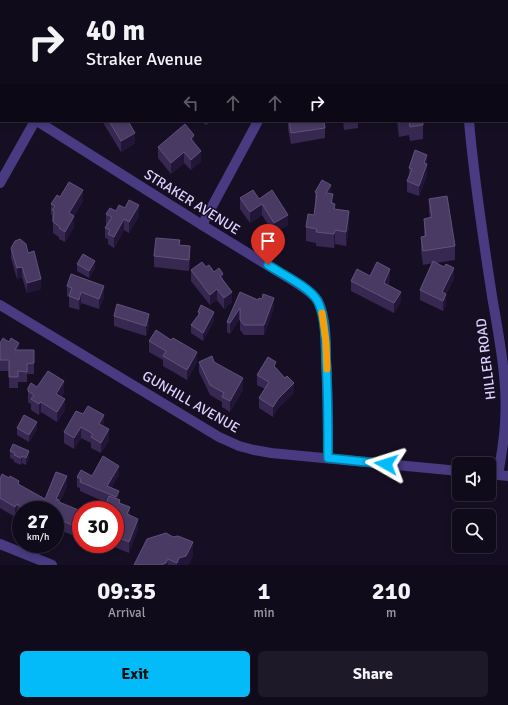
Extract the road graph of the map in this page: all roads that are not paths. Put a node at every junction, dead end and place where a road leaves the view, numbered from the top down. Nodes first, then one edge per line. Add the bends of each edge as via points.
1 (35, 122) edge
2 (38, 122) edge
3 (257, 122) edge
4 (469, 122) edge
5 (0, 183) edge
6 (202, 225) junction
7 (0, 305) edge
8 (328, 458) junction
9 (452, 470) edge
10 (498, 475) edge
11 (0, 544) edge
12 (52, 565) edge

1 - 5 street
2 - 6 street, STRAKER AVENUE
3 - 6 street
4 - 10 street, HILLER ROAD via 504,373 505,424
6 - 8 street, STRAKER AVENUE via 295,282 318,301 323,316 326,342
7 - 8 street, GUNHILL AVENUE via 219,437 254,450
8 - 9 street, GUNHILL AVENUE
11 - 12 street

